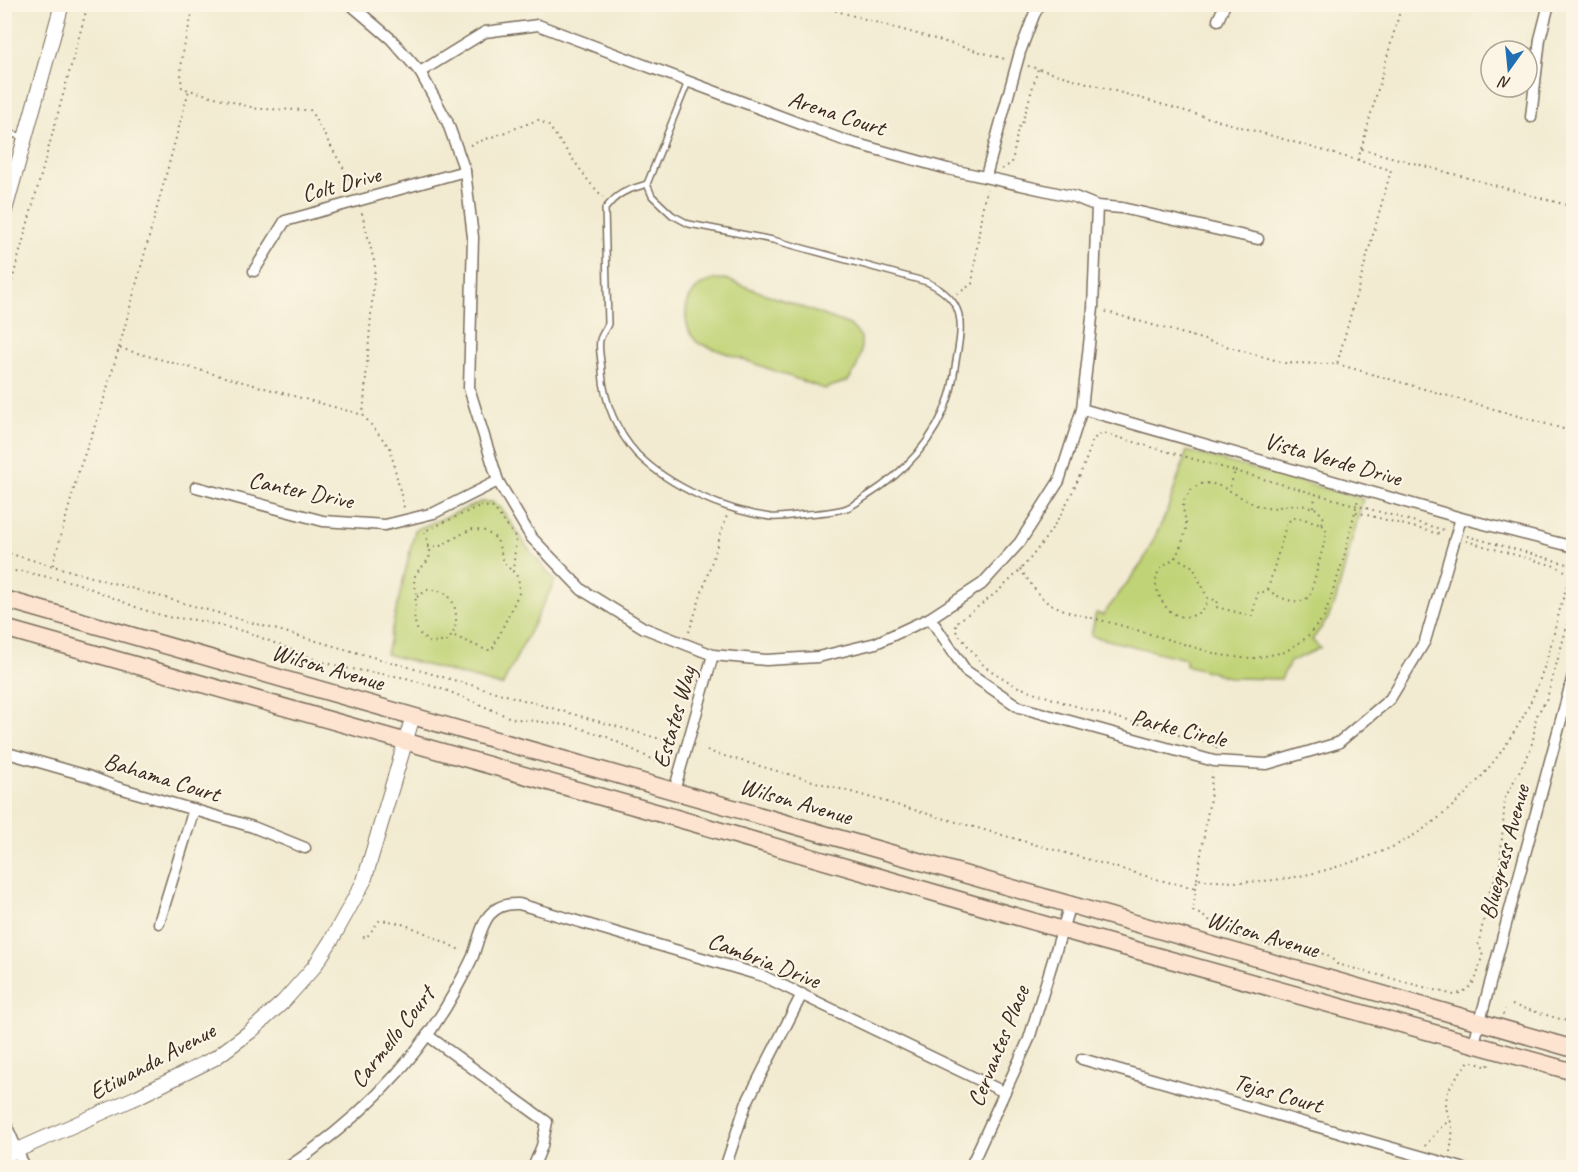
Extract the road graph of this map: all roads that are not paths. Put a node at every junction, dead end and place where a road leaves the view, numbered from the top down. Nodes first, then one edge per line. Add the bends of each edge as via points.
1 (62, 4) edge
2 (350, 4) edge
3 (1040, 4) edge
4 (1225, 4) edge
5 (1549, 4) edge
6 (1218, 20) dead end
7 (420, 72) junction
8 (688, 82) junction
9 (1531, 117) dead end
10 (4, 132) edge
11 (26, 137) junction
12 (465, 171) junction
13 (986, 176) junction
14 (646, 184) junction
15 (1096, 206) junction
16 (4, 214) edge
17 (1258, 239) dead end
18 (254, 271) dead end
19 (1082, 409) junction
20 (498, 481) junction
21 (196, 487) dead end
22 (1461, 518) junction
23 (1574, 547) edge
24 (4, 599) edge
25 (930, 618) junction
26 (4, 628) edge
27 (713, 655) junction
28 (1574, 672) edge
29 (413, 716) junction
30 (406, 742) junction
31 (4, 752) edge
32 (674, 791) junction
33 (194, 809) junction
34 (305, 848) dead end
35 (1070, 904) junction
36 (497, 906) joint
37 (159, 923) dead end
38 (1063, 930) junction
39 (802, 994) junction
40 (1480, 1021) junction
41 (427, 1035) junction
42 (1474, 1044) junction
43 (1574, 1049) edge
44 (1082, 1059) dead end
45 (1574, 1072) edge
46 (1004, 1092) junction
47 (4, 1120) edge
48 (11, 1153) edge
49 (1435, 1164) edge
50 (25, 1167) edge
51 (287, 1167) edge
52 (533, 1167) edge
53 (725, 1167) edge
54 (970, 1167) edge
55 (1462, 1167) edge

1 - 11 street
2 - 7 street via 391,39
3 - 13 street via 1017,62
4 - 6 street
5 - 9 street via 1539,39
7 - 8 street, Arena Court via 485,32 538,25
7 - 12 street via 447,121
8 - 13 street, Arena Court via 846,141
8 - 14 lane
10 - 11 lane
11 - 16 street
12 - 18 street, Colt Drive via 285,221
12 - 20 street via 473,237 469,388
13 - 15 street, Arena Court via 1075,197
14 - 14 lane via 652,196 672,215 689,224 772,240 927,282 952,298 960,324 950,396 932,435 908,464 880,488 848,507 821,513 773,517 729,508 664,475 638,454 623,435 603,385 600,340 608,324 604,209 625,190
15 - 17 street, Arena Court via 1122,208
15 - 19 street via 1093,308
19 - 22 street, Vista Verde Drive
19 - 25 street via 1059,481 1020,542 982,584
20 - 21 street, Canter Drive via 435,513 386,525 323,521
20 - 27 street via 531,537 582,590 644,628
22 - 23 street, Vista Verde Drive
22 - 25 street, Parke Circle via 1425,641 1390,699 1338,743 1267,764 1214,761 1019,707 966,671
24 - 29 main road, Wilson Avenue
25 - 27 street via 876,643 818,657 766,660
26 - 30 main road, Wilson Avenue
27 - 32 street, Estates Way
28 - 40 street, Bluegrass Avenue
29 - 30 street, Etiwanda Avenue
29 - 32 main road, Wilson Avenue
30 - 38 main road, Wilson Avenue
30 - 48 street, Etiwanda Avenue via 364,880 314,967 283,1002 205,1063
31 - 33 street, Bahama Court
32 - 35 main road, Wilson Avenue
33 - 34 street, Bahama Court
33 - 37 street
35 - 38 street, Cervantes Place
35 - 40 main road, Wilson Avenue
36 - 39 street, Cambria Drive via 519,904 763,976
36 - 41 street, Carmello Court via 486,920 473,957 452,996
38 - 42 main road, Wilson Avenue
38 - 46 street, Cervantes Place via 1029,1040
39 - 46 street, Cambria Drive
39 - 53 street via 746,1104
40 - 42 street, Bluegrass Avenue
40 - 43 main road, Wilson Avenue
41 - 51 street, Carmello Court via 389,1082 354,1116
41 - 52 street via 547,1122
42 - 45 main road, Wilson Avenue
44 - 49 street, Tejas Court via 1420,1156
46 - 54 street, Cervantes Place
47 - 48 street
48 - 50 street
49 - 55 street, Tejas Court

